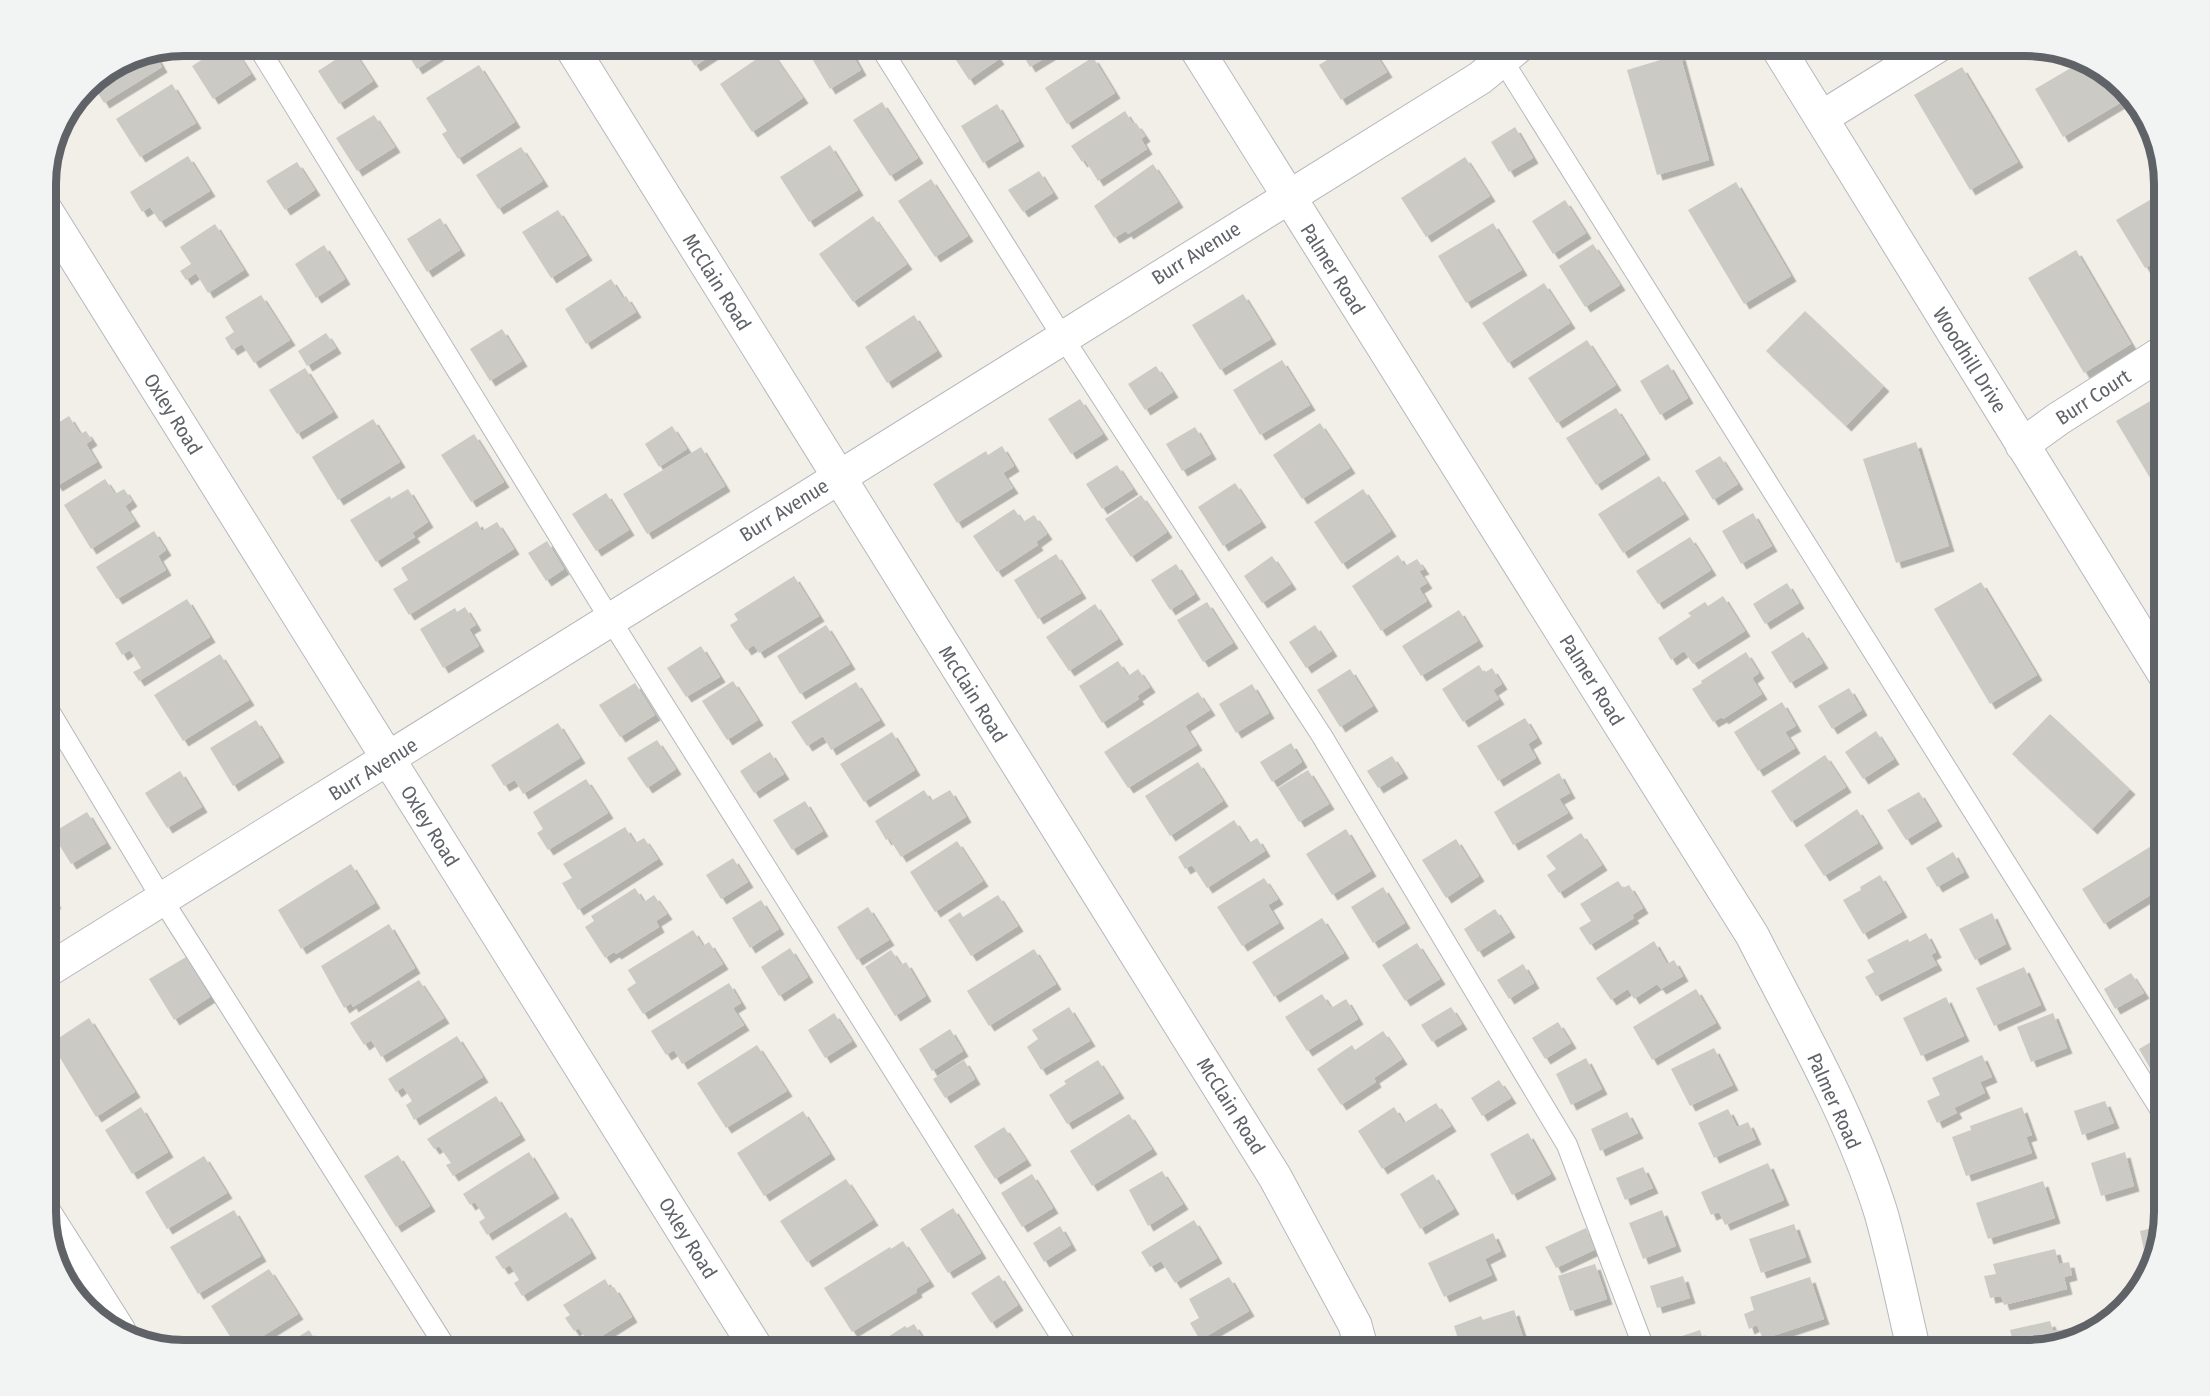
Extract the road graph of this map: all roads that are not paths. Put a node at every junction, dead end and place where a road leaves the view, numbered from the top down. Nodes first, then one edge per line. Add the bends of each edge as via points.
1 (264, 56) edge
2 (577, 56) edge
3 (886, 56) edge
4 (1201, 56) edge
5 (1500, 56) edge
6 (1509, 56) edge
7 (1783, 56) edge
8 (1922, 56) edge
9 (1821, 118) junction
10 (1288, 196) junction
11 (56, 227) edge
12 (1062, 336) junction
13 (2154, 358) edge
14 (2022, 445) junction
15 (837, 476) junction
16 (610, 620) junction
17 (2154, 657) edge
18 (56, 722) edge
19 (388, 760) junction
20 (162, 899) junction
21 (56, 965) edge
22 (2154, 1099) edge
23 (58, 1234) edge
24 (110, 1317) edge
25 (441, 1340) edge
26 (751, 1340) edge
27 (1063, 1340) edge
28 (1359, 1340) edge
29 (1641, 1340) edge
30 (1911, 1340) edge

1 - 16 lane
2 - 15 street, McClain Road
3 - 12 lane
4 - 10 street, Palmer Road
5 - 10 street, Burr Avenue via 1480,78
6 - 22 lane
7 - 9 street, Woodhill Drive
8 - 9 street
9 - 14 street, Woodhill Drive
10 - 12 street, Burr Avenue
10 - 30 street, Palmer Road via 1752,935 1852,1138 1881,1213
11 - 19 street, Oxley Road
12 - 15 street, Burr Avenue
12 - 29 lane via 1322,736 1567,1144
13 - 14 street, Burr Court
14 - 17 street, Woodhill Drive
15 - 16 street, Burr Avenue
15 - 28 street, McClain Road via 1275,1177
16 - 19 street, Burr Avenue
16 - 27 lane
18 - 20 lane
19 - 20 street, Burr Avenue
19 - 26 street, Oxley Road
20 - 21 street, Burr Avenue
20 - 25 lane
23 - 24 street

